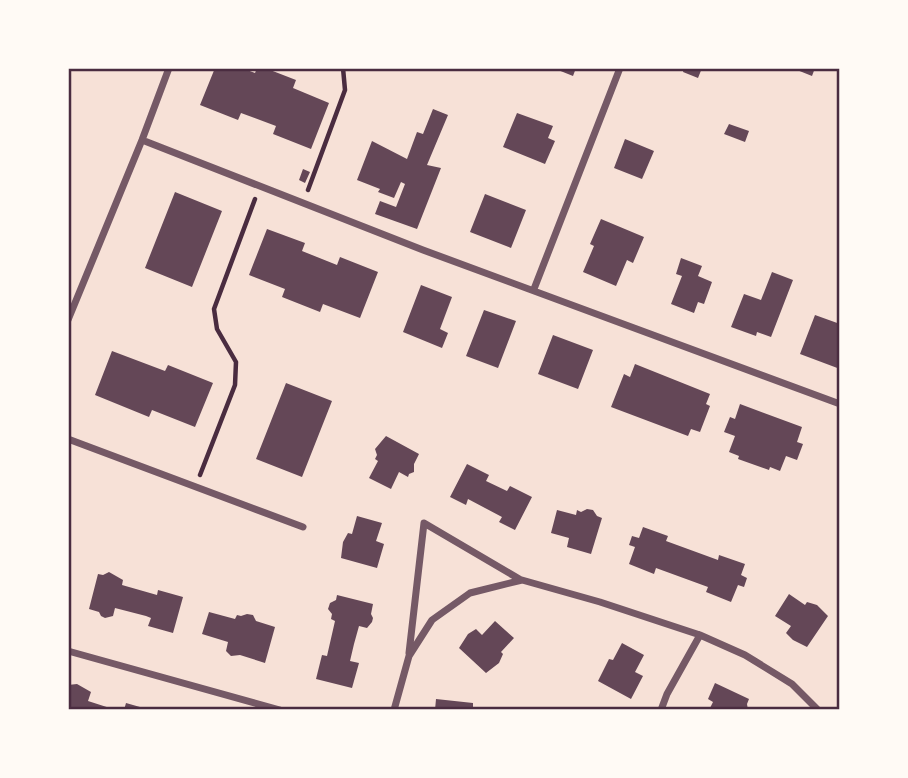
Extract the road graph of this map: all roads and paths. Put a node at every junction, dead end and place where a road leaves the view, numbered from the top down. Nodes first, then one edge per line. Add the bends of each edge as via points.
1 (169, 68) edge
2 (343, 68) edge
3 (620, 68) edge
4 (142, 140) junction
5 (260, 186) junction
6 (302, 203) junction
7 (534, 289) junction
8 (68, 320) edge
9 (840, 404) edge
10 (68, 439) edge
11 (195, 486) junction
12 (303, 527) dead end
13 (522, 580) junction
14 (700, 635) junction
15 (68, 651) edge
16 (409, 656) junction
17 (279, 710) edge
18 (394, 710) edge
19 (662, 710) edge
20 (818, 710) edge

1 - 4 street
2 - 6 path via 345,90
3 - 7 street
4 - 5 street
4 - 8 street
5 - 6 street
5 - 11 path via 214,309 217,329 236,362 235,385
6 - 7 street
7 - 9 street
10 - 11 street
11 - 12 street
13 - 14 street
13 - 16 street via 470,593 432,620
13 - 16 street via 424,523
14 - 19 street
14 - 20 street via 745,655 792,684
15 - 17 street
16 - 18 street

